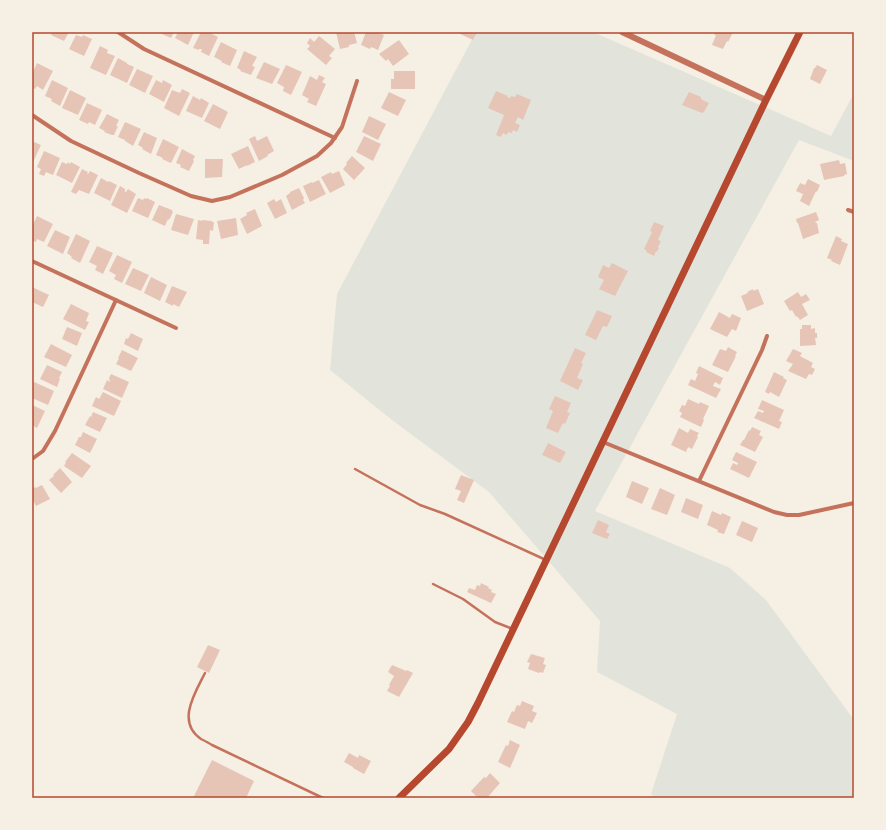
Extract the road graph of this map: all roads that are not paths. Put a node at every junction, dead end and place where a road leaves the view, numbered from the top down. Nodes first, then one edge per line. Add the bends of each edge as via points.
1 (118, 32) edge
2 (622, 32) edge
3 (800, 32) edge
4 (357, 81) dead end
5 (766, 100) junction
6 (32, 115) edge
7 (334, 138) junction
8 (848, 210) dead end
9 (854, 212) edge
10 (32, 261) edge
11 (116, 300) junction
12 (176, 328) dead end
13 (767, 336) dead end
14 (603, 442) junction
15 (32, 459) edge
16 (355, 469) dead end
17 (699, 481) junction
18 (854, 503) edge
19 (546, 560) junction
20 (433, 584) dead end
21 (513, 630) junction
22 (205, 673) dead end
23 (323, 798) edge
24 (400, 798) edge

1 - 7 street via 144,49
2 - 5 street
3 - 5 main road
4 - 7 street via 342,127
5 - 14 main road
6 - 7 street via 77,144 191,196 212,201 230,197 282,175 317,156
8 - 9 street
10 - 11 street
11 - 12 street
11 - 15 street via 55,432 42,451
13 - 17 street
14 - 17 street
14 - 19 main road
16 - 19 lane via 420,505
17 - 18 street via 768,510 787,515 806,514
19 - 21 main road
20 - 21 lane via 463,599 494,622
21 - 24 main road via 460,734 449,749
22 - 23 lane via 190,704 189,717 195,734 212,745

